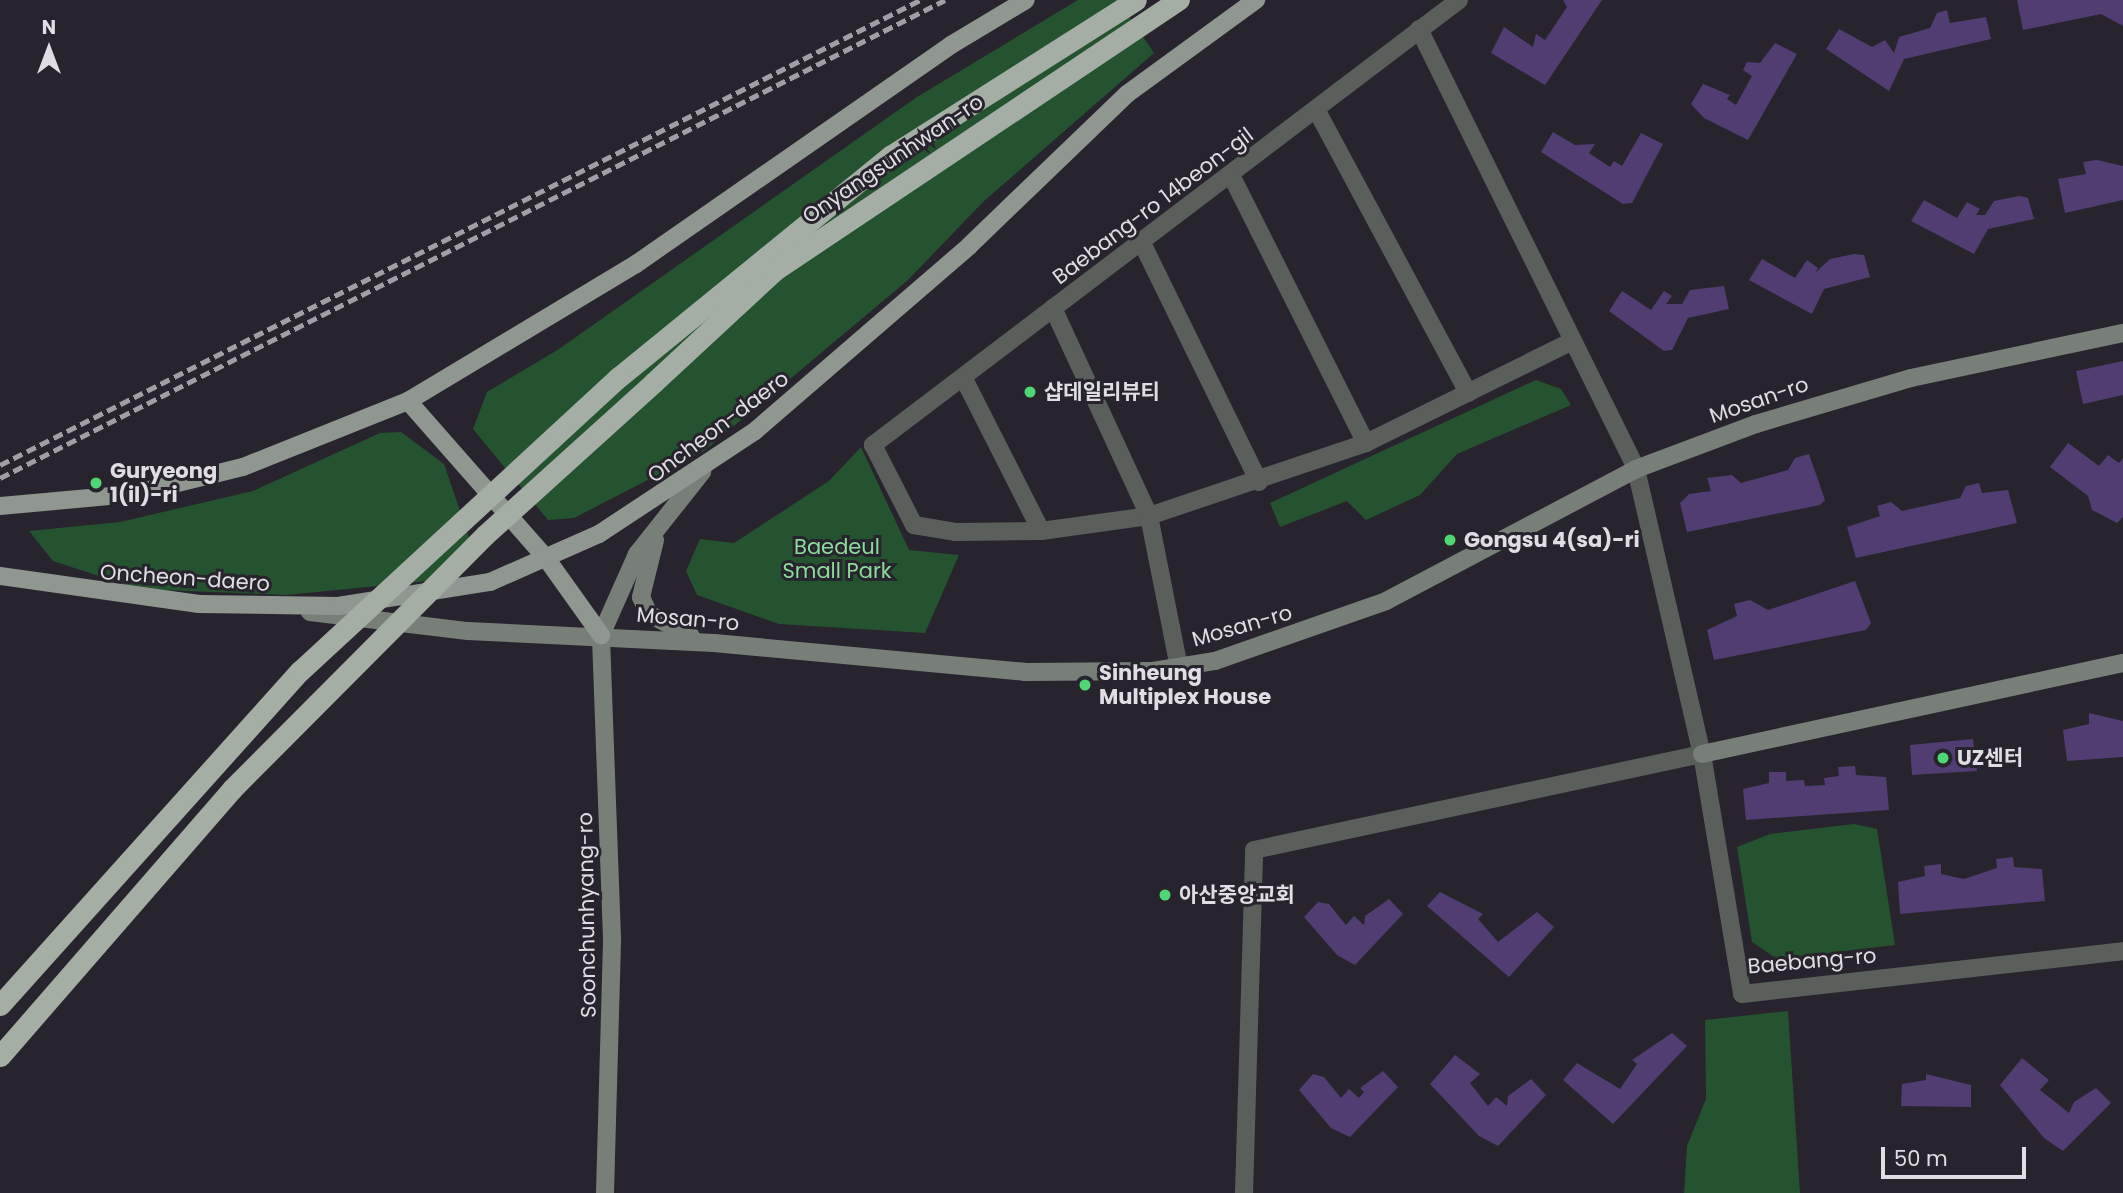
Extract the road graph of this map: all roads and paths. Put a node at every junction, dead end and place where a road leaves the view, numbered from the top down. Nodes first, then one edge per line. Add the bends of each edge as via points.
1 (1026, 0) edge
2 (1136, 0) edge
3 (1179, 0) edge
4 (1256, 0) edge
5 (1459, 0) edge
6 (1419, 29) junction
7 (1317, 111) junction
8 (1232, 177) junction
9 (1142, 243) junction
10 (1053, 308) junction
11 (2123, 333) edge
12 (1572, 341) junction
13 (964, 379) junction
14 (1468, 393) junction
15 (408, 401) junction
16 (1366, 443) junction
17 (1636, 469) junction
18 (702, 472) junction
19 (1259, 482) junction
20 (0, 506) edge
21 (1149, 516) junction
22 (664, 523) junction
23 (1041, 531) junction
24 (546, 558) junction
25 (0, 576) edge
26 (279, 608) junction
27 (601, 635) junction
28 (714, 643) junction
29 (2123, 663) edge
30 (1180, 667) junction
31 (1702, 754) junction
32 (2123, 951) edge
33 (0, 1005) edge
34 (0, 1056) edge
35 (606, 1193) edge
36 (1244, 1193) edge

1 - 15 main road via 951,45 636,264
2 - 33 highway, Onyangsunhwan-ro, bridge via 890,156 619,377 407,565 300,671
3 - 34 highway, Onyangsunhwan-ro, bridge via 775,270 485,535 232,789
4 - 18 main road, Oncheon-daero via 1127,94 969,246
5 - 6 street, Baebang-ro 14beon-gil
6 - 7 street, Baebang-ro 14beon-gil
6 - 12 street
7 - 8 street, Baebang-ro 14beon-gil
7 - 14 street
8 - 9 street, Baebang-ro 14beon-gil
8 - 16 street
9 - 10 street, Baebang-ro 14beon-gil
9 - 19 street
10 - 13 street, Baebang-ro 14beon-gil
10 - 21 street
11 - 17 street, Mosan-ro via 1834,399
12 - 14 street
12 - 17 street
13 - 23 street
13 - 23 street, Baebang-ro 14beon-gil via 873,445 914,525 956,532
14 - 16 street
15 - 20 main road via 243,467 133,494
15 - 24 main road
16 - 19 street
17 - 30 street, Mosan-ro via 1385,601 1228,657
17 - 31 street
18 - 22 street
18 - 24 main road, Oncheon-daero via 599,534
19 - 21 street
21 - 23 street
21 - 30 street
22 - 27 street via 621,582
22 - 28 street via 649,552 641,597 649,614
24 - 26 main road, Oncheon-daero via 451,592
24 - 27 main road
25 - 26 main road, Oncheon-daero via 91,594
26 - 27 street, Mosan-ro via 468,631
27 - 28 street, Mosan-ro
27 - 35 street, Soonchunhyang-ro via 612,952
28 - 30 street, Mosan-ro via 1025,672
29 - 31 street
31 - 32 street, Baebang-ro via 1742,993
31 - 36 street via 1254,850

